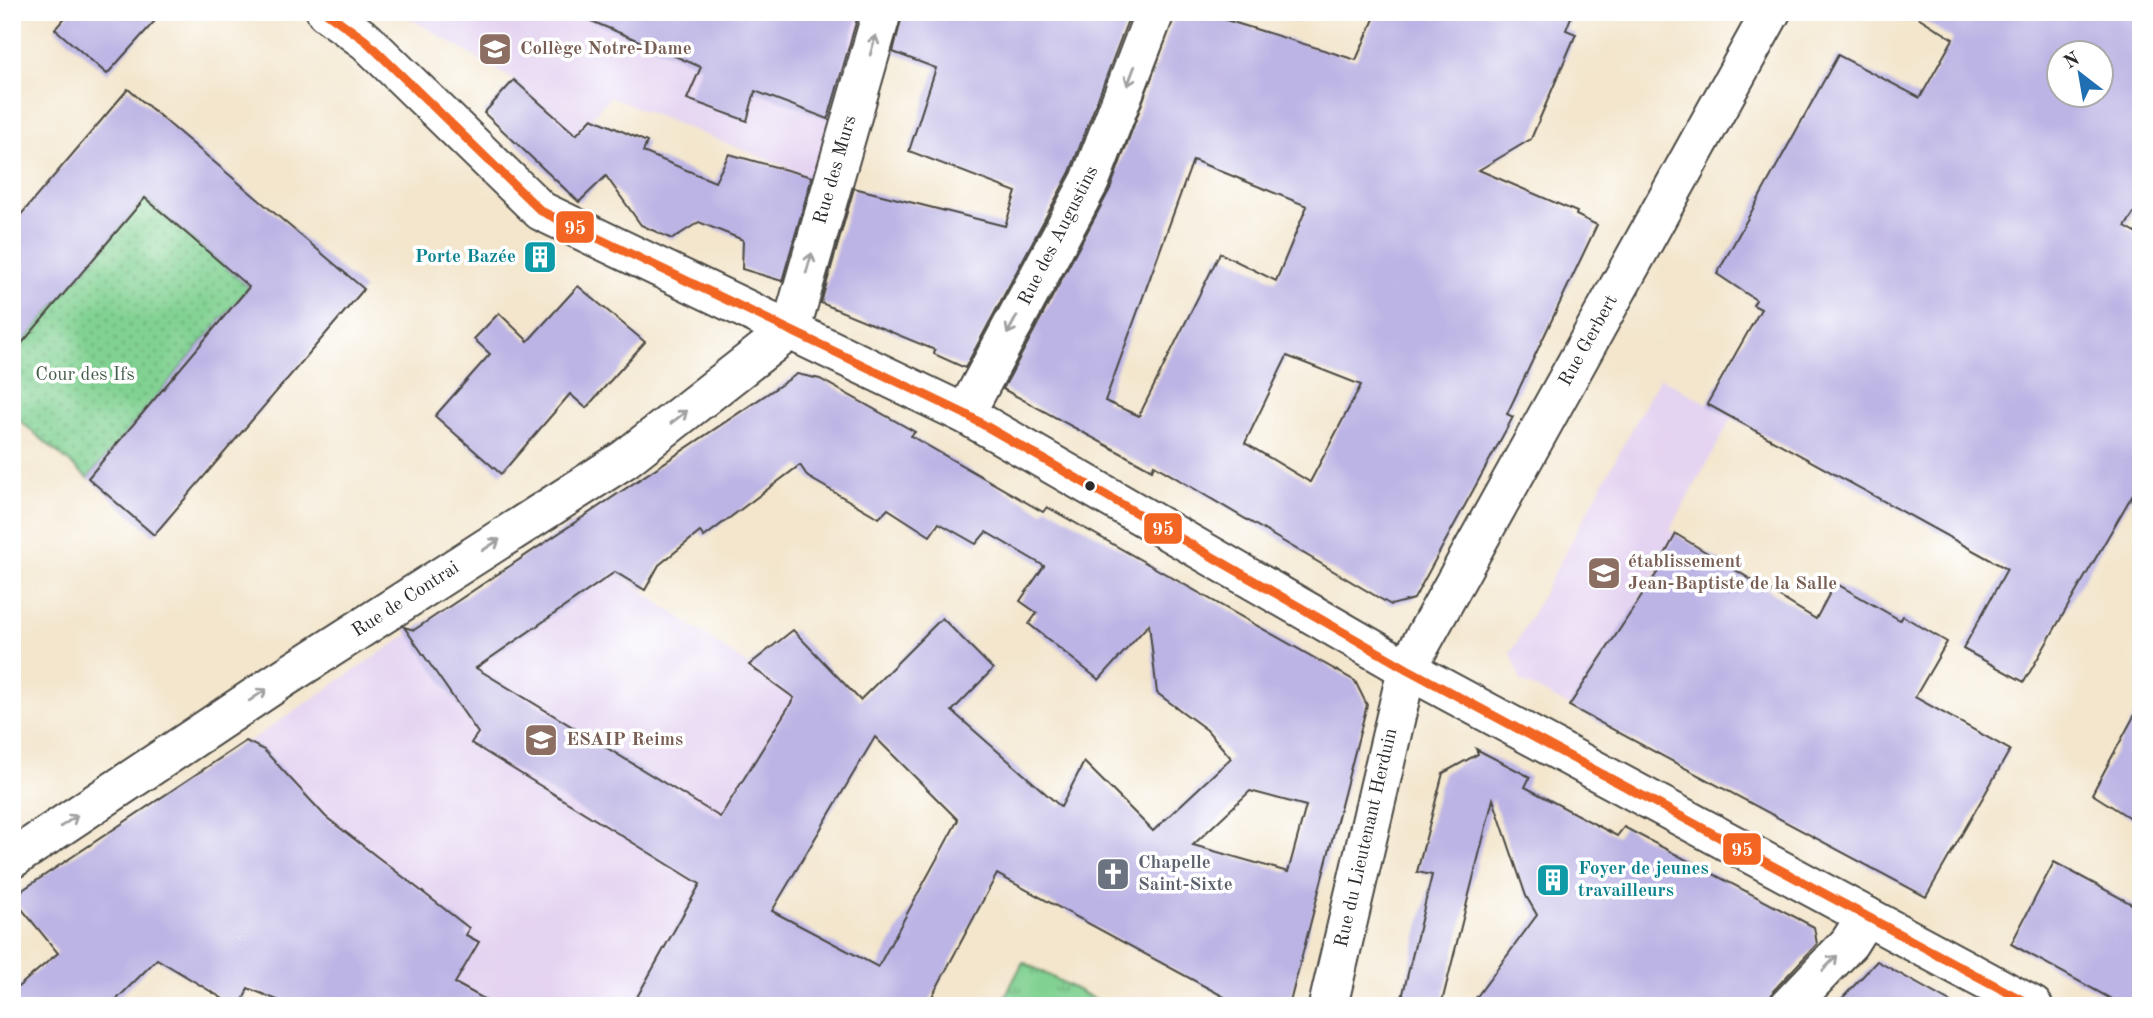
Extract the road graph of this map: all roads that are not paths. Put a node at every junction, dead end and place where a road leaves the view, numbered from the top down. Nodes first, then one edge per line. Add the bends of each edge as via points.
1 (326, 12) edge
2 (882, 12) edge
3 (1155, 12) edge
4 (1772, 12) edge
5 (791, 329) junction
6 (965, 414) junction
7 (1407, 669) junction
8 (12, 859) edge
9 (1866, 916) junction
10 (1328, 1006) edge
11 (1789, 1006) edge
12 (2033, 1006) edge

1 - 5 street via 366,41 541,211
5 -> 2 street, Rue des Murs
3 -> 6 street, Rue des Augustins via 1090,181
4 - 7 street, Rue Gerbert
5 - 6 street
8 -> 5 street, Rue de Contrai via 625,459
6 - 7 street
7 - 9 street
7 - 10 street, Rue du Lieutenant Herduin
11 -> 9 street via 1849,943
9 - 12 street

